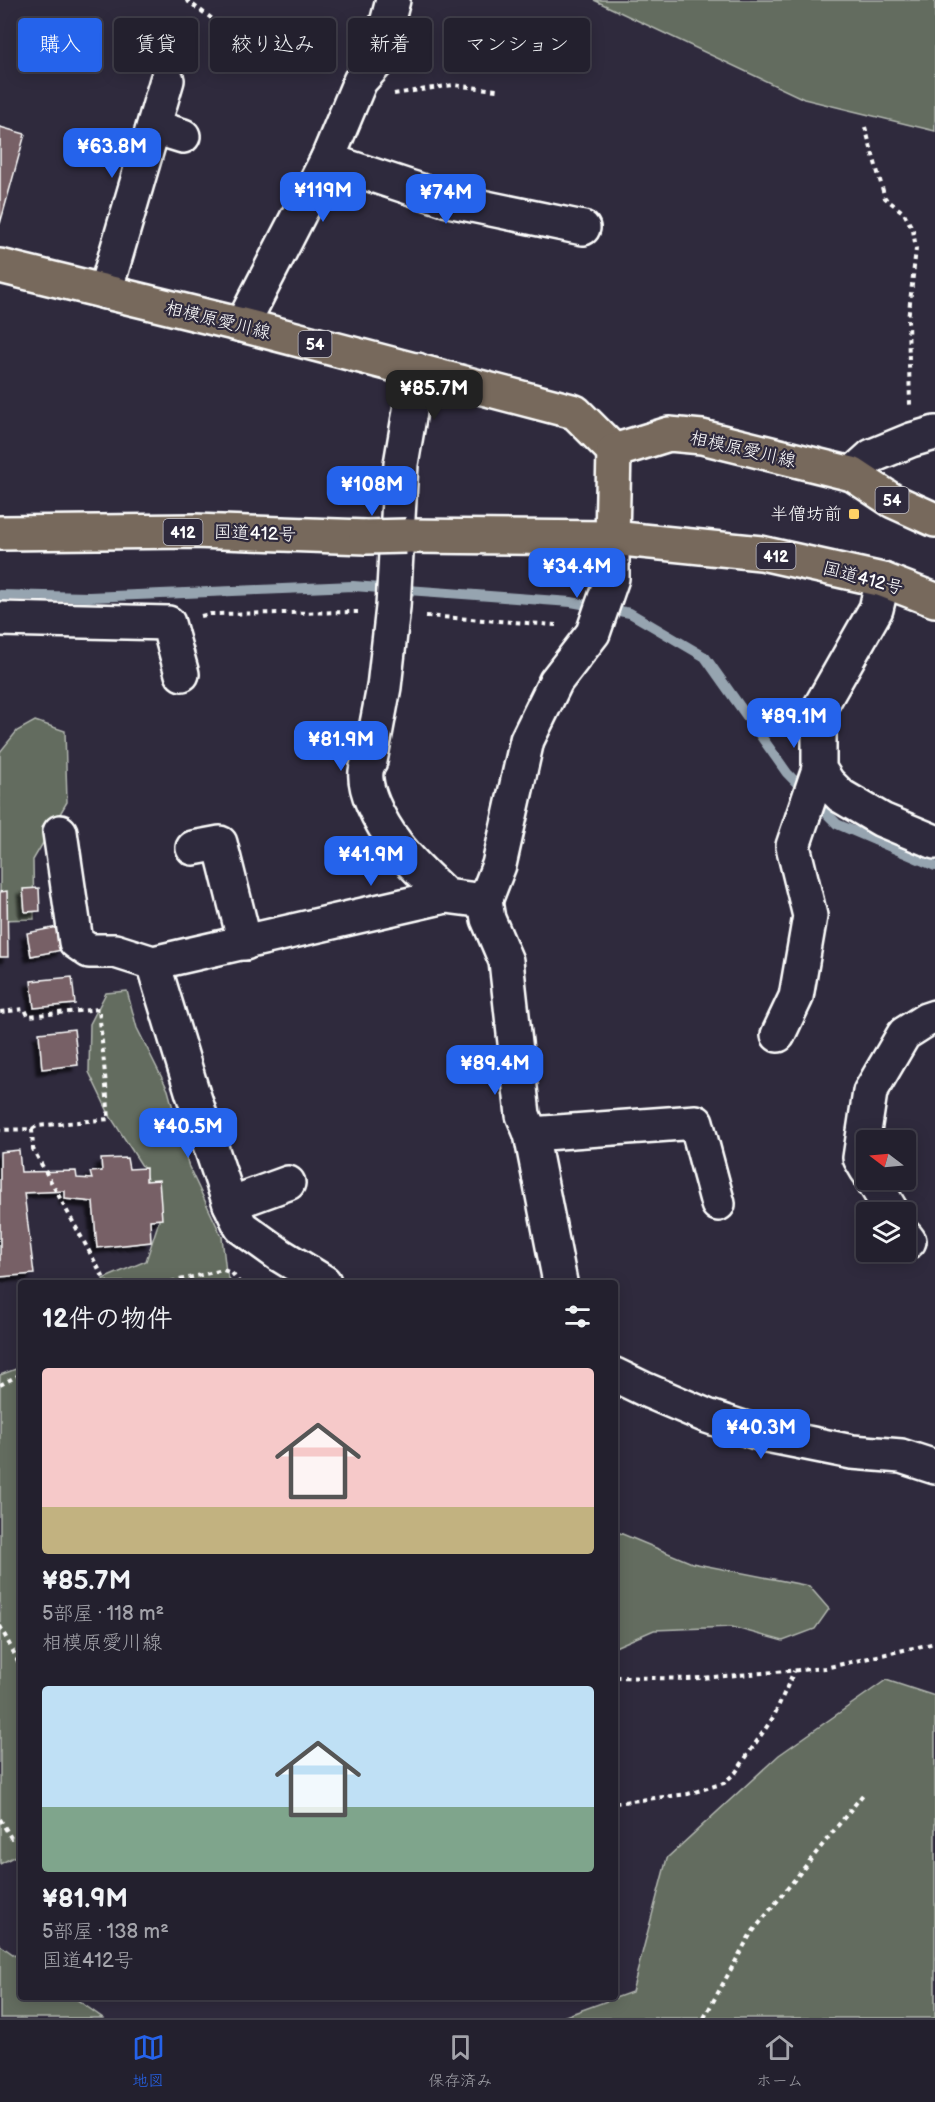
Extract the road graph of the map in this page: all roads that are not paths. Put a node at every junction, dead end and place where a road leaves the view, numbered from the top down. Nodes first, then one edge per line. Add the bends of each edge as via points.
1 (393, 0) edge
2 (167, 80) dead end
3 (327, 160) junction
4 (583, 228) dead end
5 (0, 266) edge
6 (105, 292) junction
7 (242, 325) junction
8 (417, 370) junction
9 (923, 436) edge
10 (614, 451) junction
11 (852, 474) junction
12 (935, 520) edge
13 (0, 533) edge
14 (612, 538) junction
15 (883, 580) junction
16 (935, 600) edge
17 (0, 619) edge
18 (182, 674) dead end
19 (819, 772) junction
20 (60, 832) dead end
21 (935, 842) edge
22 (193, 848) dead end
23 (446, 896) junction
24 (485, 901) junction
25 (245, 943) junction
26 (153, 963) junction
27 (935, 1017) edge
28 (778, 1035) dead end
29 (864, 1130) edge
30 (531, 1134) junction
31 (288, 1183) dead end
32 (230, 1204) junction
33 (718, 1204) dead end
34 (321, 1280) edge
35 (560, 1280) edge
36 (618, 1376) edge
37 (935, 1467) edge

1 - 3 street via 377,62 357,89
2 - 6 street via 168,132
3 - 4 street via 448,200
3 - 7 street
5 - 6 main road, 相模原愛川線 / 54
6 - 7 main road, 相模原愛川線 / 54
7 - 8 main road, 相模原愛川線 / 54
8 - 10 main road, 相模原愛川線 / 54 via 575,412
8 - 23 street via 402,464 384,687 366,766 367,789 398,846
9 - 11 street via 872,456
10 - 11 main road, 相模原愛川線 / 54 via 669,434 702,437
10 - 14 main road
11 - 12 main road, 相模原愛川線 / 54 via 893,501
13 - 14 main road, 国道412号 / 412, bridge via 194,531 366,537
14 - 15 main road, 国道412号 / 412 via 761,553
14 - 24 street via 612,578 594,630 556,681 527,740 499,865
15 - 16 main road, 国道412号 / 412
15 - 19 street via 876,609 819,709
17 - 18 street via 168,623
19 - 21 street via 841,796 882,820
19 - 28 street via 794,846 810,916 796,998 779,1002
20 - 26 street via 76,942 89,951 115,951
22 - 25 street via 220,843
23 - 24 street
23 - 25 street
24 - 30 street via 488,919 506,961 523,1115
25 - 26 street
26 - 32 street
27 - 29 street via 904,1034 870,1092
30 - 33 street via 694,1109
30 - 35 street
31 - 32 street
32 - 34 street via 241,1227
36 - 37 street via 707,1416 762,1434 852,1452 900,1455

